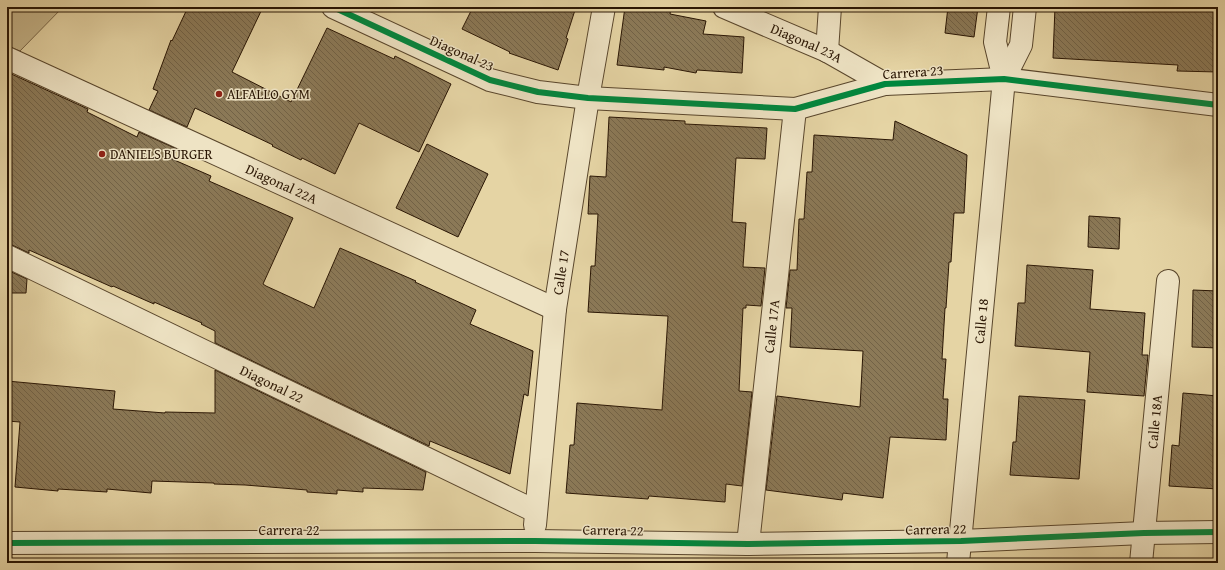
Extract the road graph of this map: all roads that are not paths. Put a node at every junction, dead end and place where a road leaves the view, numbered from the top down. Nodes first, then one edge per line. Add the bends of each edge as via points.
1 (333, 7) edge
2 (604, 7) edge
3 (724, 7) edge
4 (830, 7) edge
5 (998, 7) edge
6 (1025, 7) edge
7 (827, 51) junction
8 (7, 58) edge
9 (1004, 79) junction
10 (885, 84) junction
11 (588, 98) junction
12 (1218, 105) edge
13 (795, 109) junction
14 (7, 256) edge
15 (1168, 281) dead end
16 (555, 309) junction
17 (536, 512) junction
18 (1218, 532) edge
19 (1144, 533) junction
20 (535, 541) junction
21 (961, 541) junction
22 (7, 543) edge
23 (748, 544) junction
24 (958, 563) edge
25 (1141, 563) edge

1 - 11 street, Diagonal 23 via 490,80 538,92
2 - 11 street, Calle 17
3 - 7 street, Diagonal 23A
4 - 7 street
5 - 9 street, Calle 18 via 995,42
6 - 9 street, Calle 18 via 1021,45
7 - 10 street, Diagonal 23A
8 - 16 street, Diagonal 22A
9 - 10 street, Carrera 23
9 - 12 street, Carrera 23
9 - 21 street, Calle 18
10 - 13 street, Carrera 23
11 - 13 street, Carrera 23
11 - 16 street, Calle 17
13 - 23 street, Calle 17A
14 - 17 street, Diagonal 22
15 - 19 street, Calle 18A
16 - 17 street, Calle 17
17 - 20 street, Calle 17
18 - 19 street, Carrera 22
19 - 21 street, Carrera 22
19 - 25 street, Calle 18A
20 - 22 street, Carrera 22
20 - 23 street, Carrera 22
21 - 23 street, Carrera 22
21 - 24 street, Calle 18

